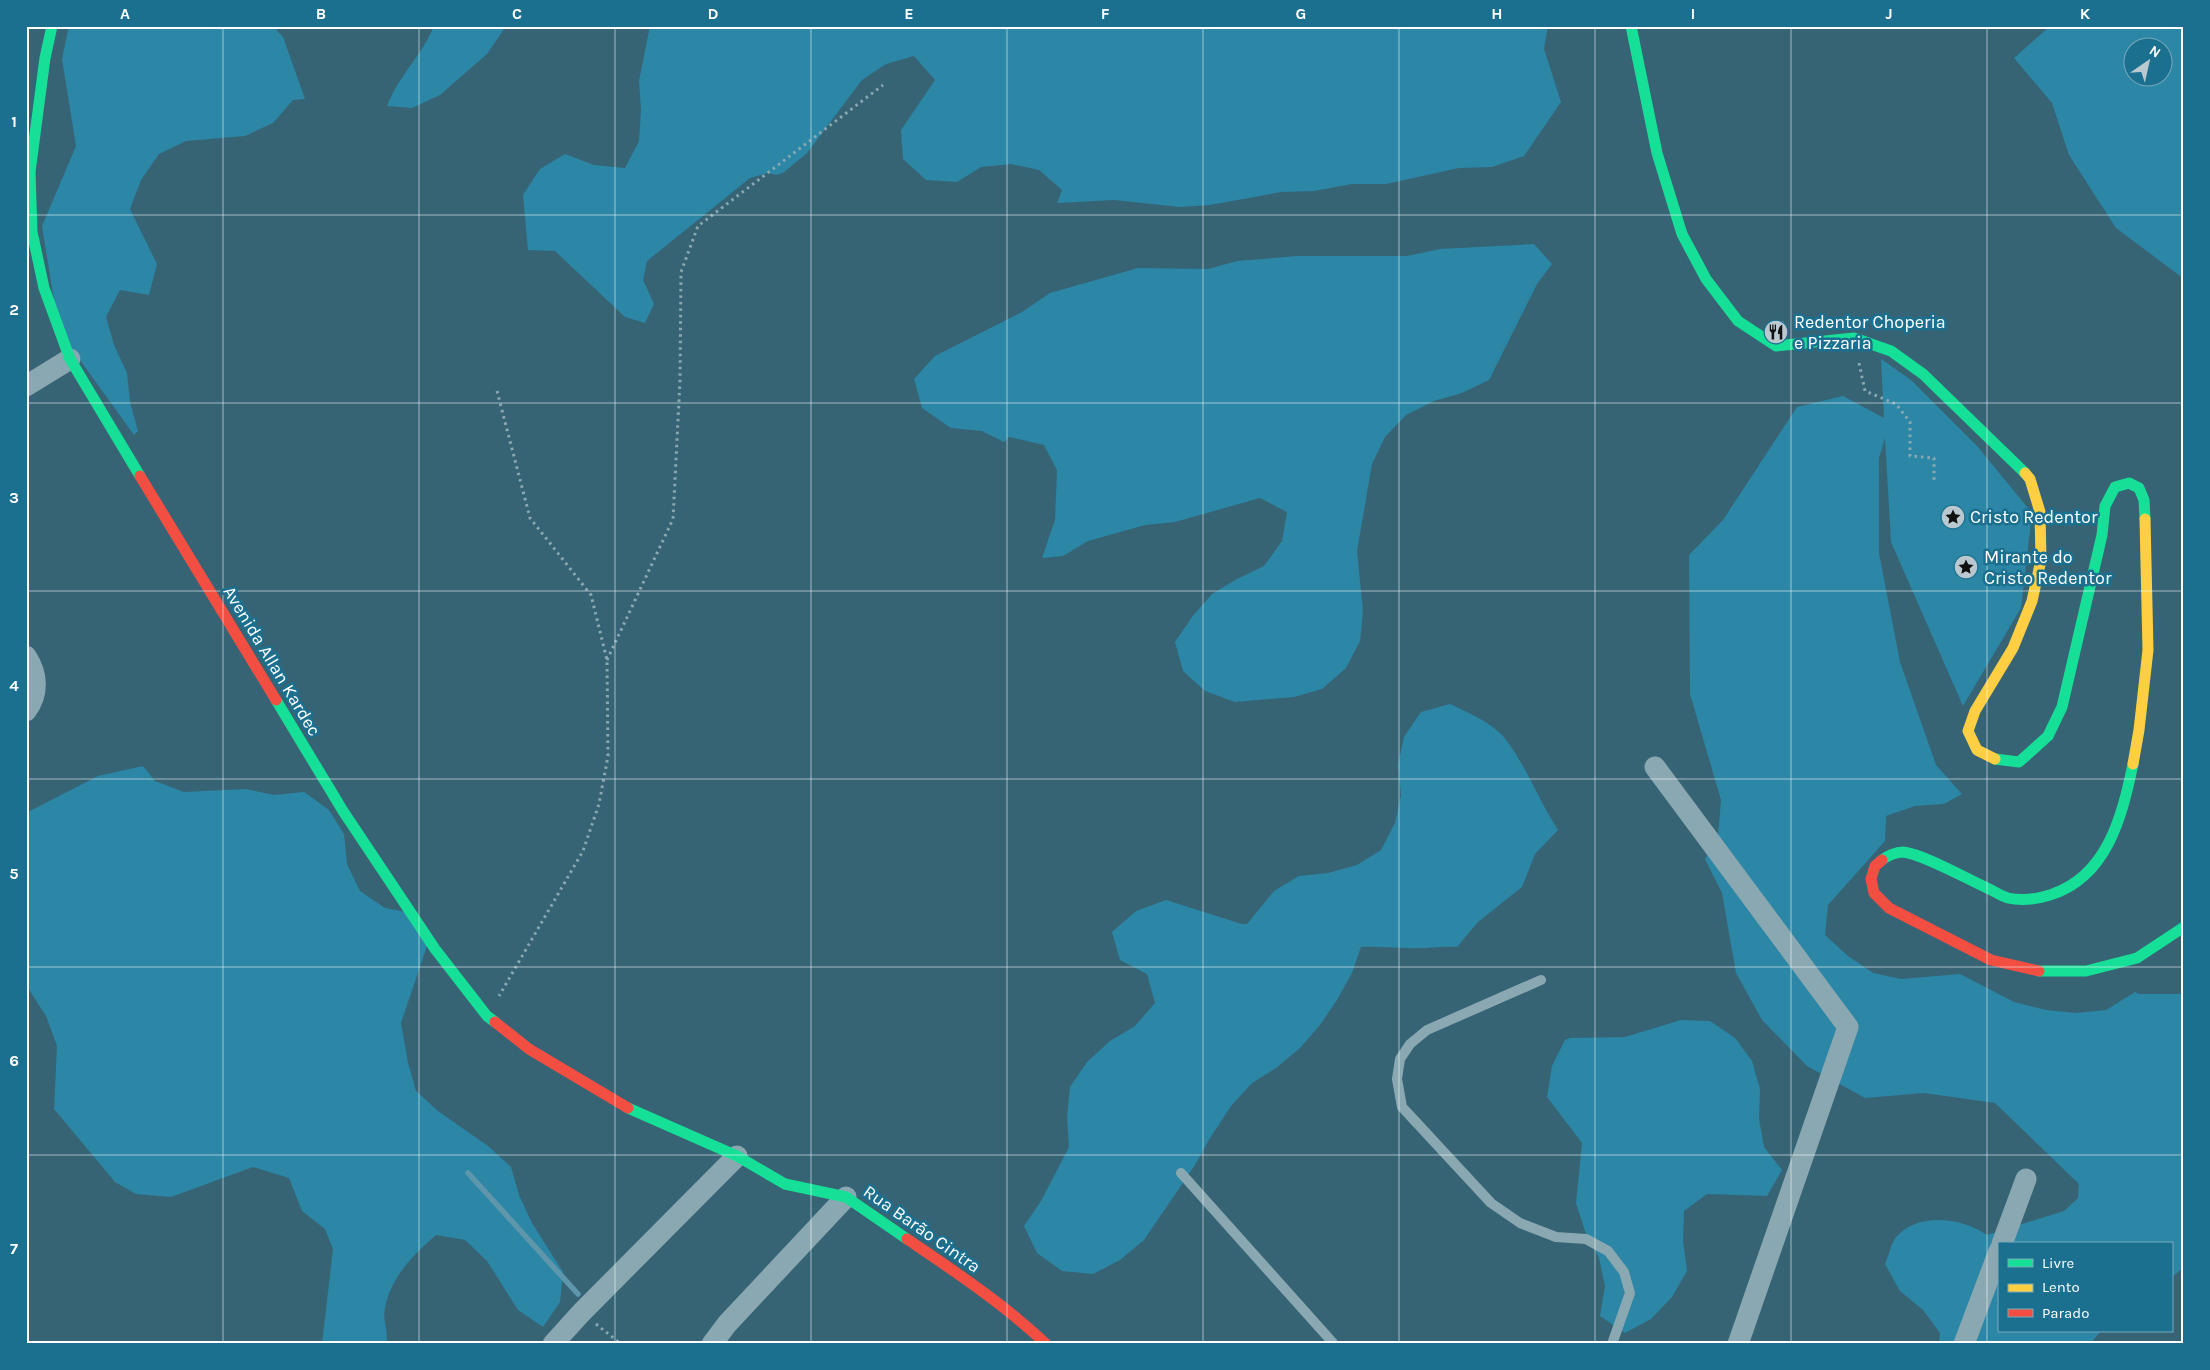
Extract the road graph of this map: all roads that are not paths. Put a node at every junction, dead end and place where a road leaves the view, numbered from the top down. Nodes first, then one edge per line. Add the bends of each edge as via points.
1 (52, 26) edge
2 (1631, 26) edge
3 (70, 359) junction
4 (26, 386) edge
5 (26, 656) edge
6 (26, 711) edge
7 (1655, 767) dead end
8 (2184, 927) edge
9 (1541, 980) dead end
10 (737, 1156) junction
11 (1181, 1173) dead end
12 (2026, 1179) dead end
13 (846, 1197) junction
14 (2003, 1242) edge
15 (1998, 1254) edge
16 (553, 1344) edge
17 (712, 1344) edge
18 (1046, 1344) edge
19 (1334, 1344) edge
20 (1612, 1344) edge
21 (1738, 1344) edge
22 (1964, 1344) edge

1 - 3 street, Avenida Allan Kardec via 44,58 30,172 32,232 44,288
2 - 8 street via 1657,153 1682,234 1706,279 1738,321 1776,346 1854,338 1891,351 1923,374 2030,479 2040,512 2041,560 2032,601 2013,648 1968,731 1977,750 1994,759 2019,762 2048,736 2062,707 2102,535 2105,506 2115,487 2129,483 2139,488 2144,500 2148,650 2139,730 2125,804 2093,869 2063,890 2038,899 2008,898 1902,852 1886,856 1875,866 1871,879 1874,893 1889,908 1992,960 2042,972 2086,971 2137,958
3 - 4 street
3 - 10 street, Avenida Allan Kardec via 343,811 435,949 487,1016 529,1048 632,1110
5 - 6 street via 37,682 33,702
7 - 21 street via 1848,1027
9 - 20 lane via 1428,1030 1410,1044 1400,1059 1397,1079 1402,1107 1491,1202 1520,1223 1556,1237 1586,1239 1608,1251 1624,1272 1630,1294
10 - 13 street, Rua Barão Cintra via 785,1184
10 - 16 street
11 - 19 lane
12 - 14 street
13 - 17 street
13 - 18 street, Rua Barão Cintra via 951,1269
15 - 22 street

